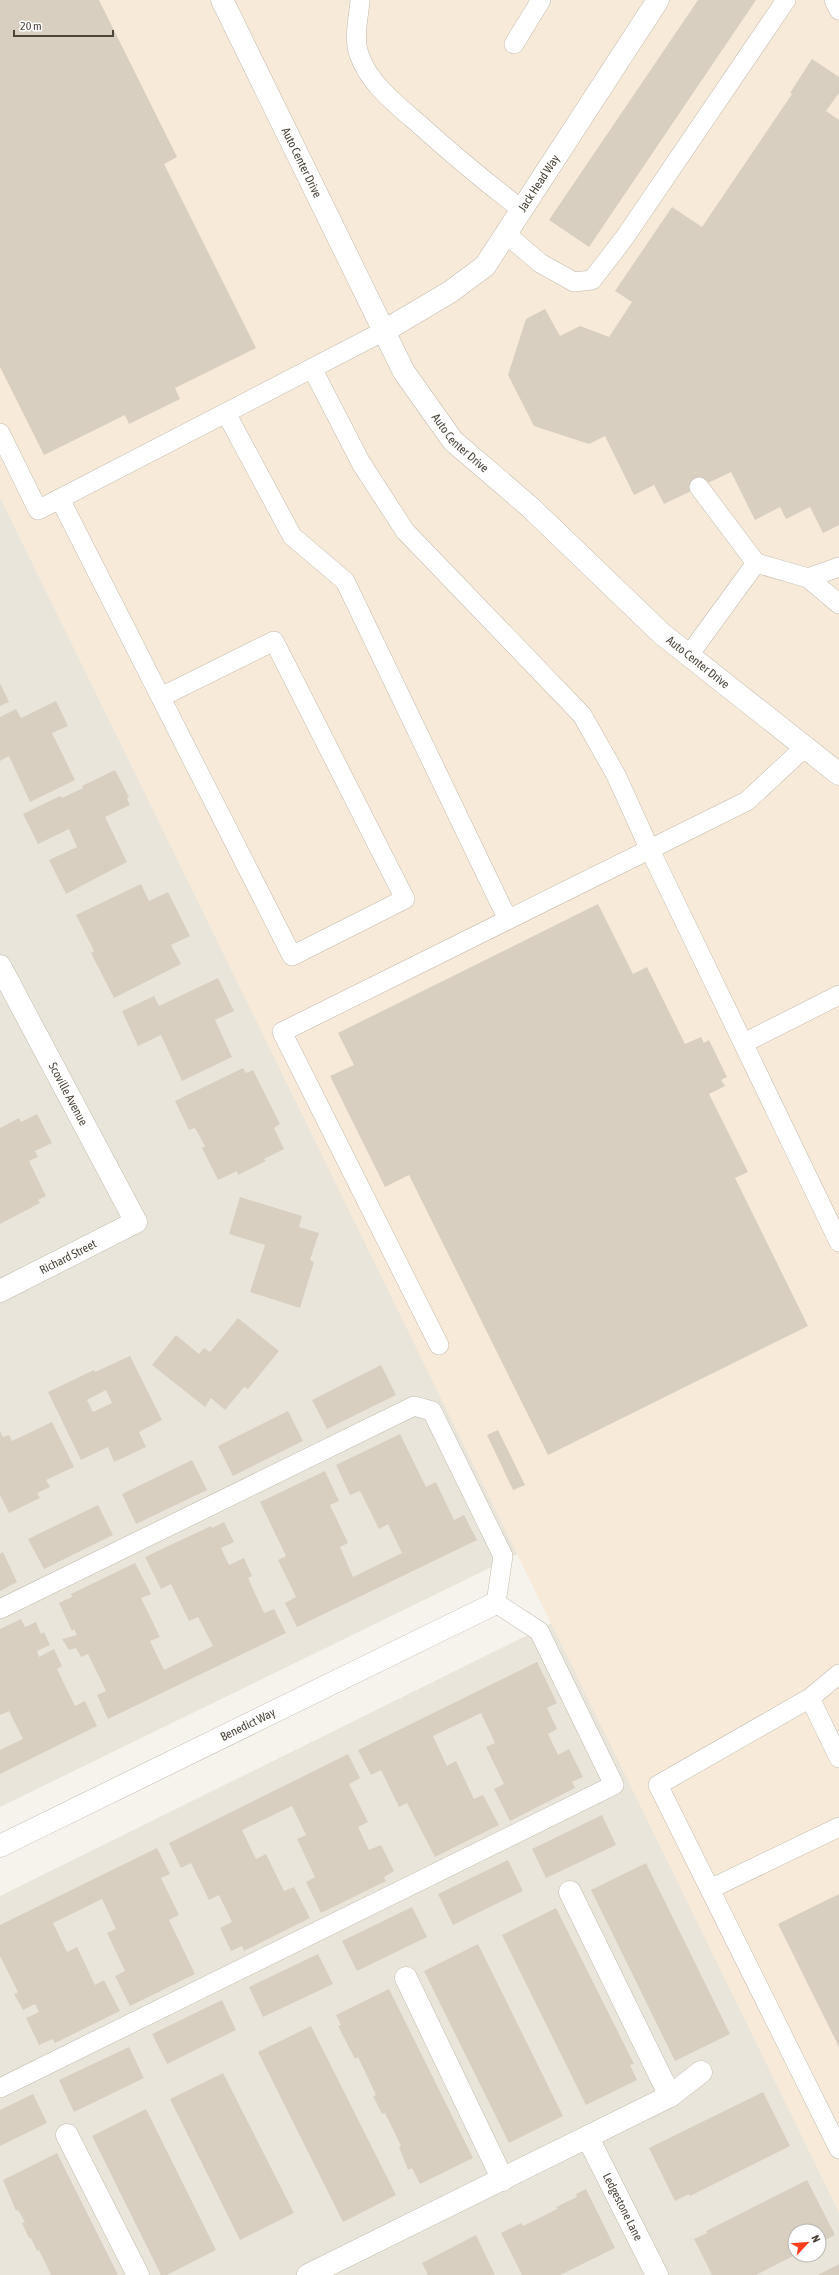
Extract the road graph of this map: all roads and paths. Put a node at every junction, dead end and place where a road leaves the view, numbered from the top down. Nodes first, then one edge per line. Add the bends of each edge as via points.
1 (222, 0) edge
2 (360, 0) edge
3 (541, 0) edge
4 (658, 0) edge
5 (786, 0) edge
6 (834, 0) edge
7 (839, 10) edge
8 (514, 44) dead end
9 (522, 210) junction
10 (506, 234) junction
11 (384, 331) junction
12 (312, 368) junction
13 (226, 413) junction
14 (0, 433) edge
15 (699, 487) dead end
16 (60, 499) junction
17 (756, 563) junction
18 (839, 567) edge
19 (808, 578) junction
20 (839, 604) edge
21 (689, 655) junction
22 (161, 697) junction
23 (804, 747) junction
24 (839, 774) edge
25 (650, 850) junction
26 (508, 920) junction
27 (0, 966) edge
28 (839, 995) edge
29 (744, 1043) junction
30 (136, 1222) joint
31 (839, 1242) edge
32 (0, 1291) edge
33 (439, 1345) dead end
34 (496, 1602) junction
35 (0, 1609) edge
36 (839, 1674) edge
37 (810, 1698) junction
38 (839, 1758) edge
39 (839, 1827) edge
40 (0, 1846) edge
41 (710, 1889) junction
42 (570, 1892) dead end
43 (406, 1978) dead end
44 (701, 2072) dead end
45 (0, 2088) edge
46 (670, 2096) junction
47 (67, 2135) dead end
48 (588, 2138) junction
49 (839, 2149) edge
50 (503, 2180) junction
51 (138, 2275) edge
52 (308, 2275) edge
53 (657, 2275) edge

1 - 11 street, Auto Center Drive
2 - 9 lane via 358,54 372,79 466,166
3 - 8 lane
4 - 9 street, Jack Head Way
5 - 10 lane via 625,237 592,280 574,282 540,263
6 - 7 lane
9 - 10 street, Jack Head Way
10 - 11 street, Jack Head Way via 486,266 450,292
11 - 12 lane
11 - 21 street, Auto Center Drive via 404,372 453,440 530,507 662,634
12 - 13 lane
12 - 25 lane via 360,463 405,531 582,715 616,775
13 - 16 lane
13 - 26 lane via 292,536 345,580
14 - 16 lane via 38,510
15 - 17 lane
16 - 22 lane
17 - 19 lane
17 - 21 lane
18 - 19 lane
19 - 20 lane
21 - 23 street, Auto Center Drive
22 - 22 lane via 292,956 405,899 274,641
23 - 24 street, Auto Center Drive
23 - 25 lane via 747,801
25 - 26 lane
25 - 29 lane
26 - 33 lane via 282,1032
27 - 30 street, Scoville Avenue
28 - 29 lane
29 - 31 lane
30 - 32 street, Richard Street
34 - 35 lane via 502,1556 432,1411 414,1406
34 - 40 street, Benedict Way
34 - 45 lane via 539,1631 614,1785
36 - 37 lane
37 - 38 lane
37 - 41 lane via 658,1785
39 - 41 lane
41 - 49 lane
42 - 46 street
43 - 50 street
44 - 46 street
46 - 48 street
47 - 51 street
48 - 50 street
48 - 53 street, Ledgestone Lane
50 - 52 street

